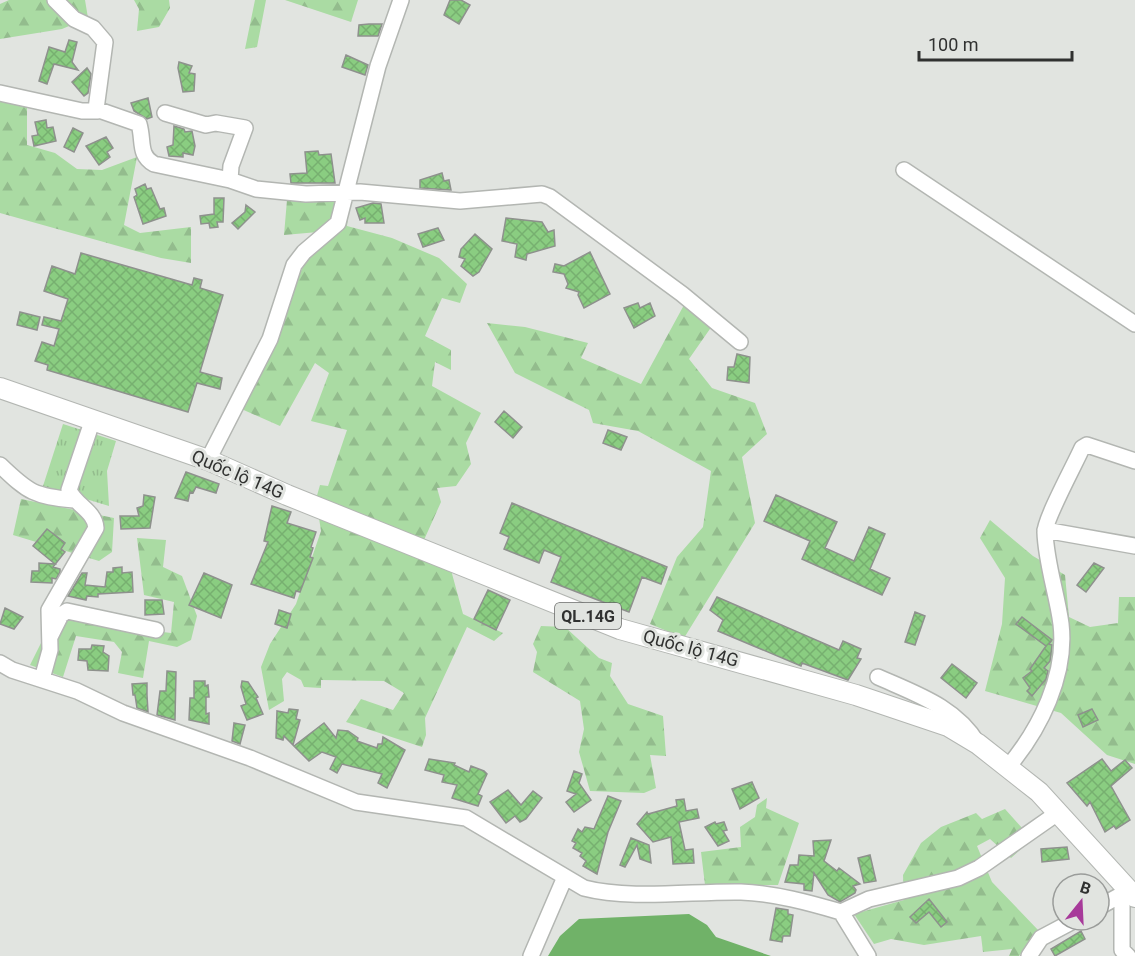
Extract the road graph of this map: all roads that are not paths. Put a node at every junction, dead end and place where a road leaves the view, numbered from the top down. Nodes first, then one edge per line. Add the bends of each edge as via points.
1 (55, 0) edge
2 (401, 0) edge
3 (0, 93) edge
4 (98, 111) junction
5 (165, 113) dead end
6 (904, 170) dead end
7 (230, 180) junction
8 (346, 192) junction
9 (1135, 324) edge
10 (740, 342) dead end
11 (0, 388) edge
12 (93, 419) junction
13 (208, 460) junction
14 (1135, 461) edge
15 (0, 465) edge
16 (75, 500) junction
17 (1045, 530) junction
18 (1135, 546) edge
19 (156, 630) dead end
20 (50, 636) junction
21 (0, 663) edge
22 (878, 677) dead end
23 (42, 680) junction
24 (978, 744) junction
25 (1008, 767) junction
26 (1059, 812) junction
27 (565, 877) junction
28 (1129, 894) edge
29 (1111, 902) edge
30 (841, 912) junction
31 (1052, 932) edge
32 (1130, 954) edge
33 (531, 956) edge
34 (868, 956) edge
35 (1029, 956) edge

1 - 4 street via 74,19 93,28 105,42
2 - 8 street via 378,66
3 - 4 street
4 - 7 street via 139,124 142,152 154,164
5 - 7 street via 206,125 245,128
6 - 9 street
7 - 8 street via 281,192
8 - 10 street via 460,201 532,194 550,197
8 - 13 street via 335,227 294,265 270,339
11 - 12 main road, Quốc lộ 14G / QL.14G
12 - 13 main road, Quốc lộ 14G / QL.14G
12 - 16 street via 70,481 69,490
13 - 24 main road, Quốc lộ 14G / QL.14G via 620,629 916,713
14 - 17 street via 1087,444
15 - 16 street via 25,489 46,497
16 - 20 street via 94,518 96,528 51,606
17 - 18 street
17 - 25 street via 1061,627 1059,657 1053,687 1037,729
19 - 20 street via 67,611
20 - 23 street
21 - 23 street
22 - 24 street via 951,712 967,726
23 - 27 street via 356,802 466,818
24 - 25 main road, Quốc lộ 14G / QL.14G
25 - 26 main road, Quốc lộ 14G / QL.14G
26 - 28 main road, Quốc lộ 14G / QL.14G
26 - 30 street via 979,868 958,878 868,899
27 - 30 street via 595,891 744,892
27 - 33 street
28 - 29 street
28 - 32 street via 1122,950
30 - 34 street
31 - 35 street via 1041,938

